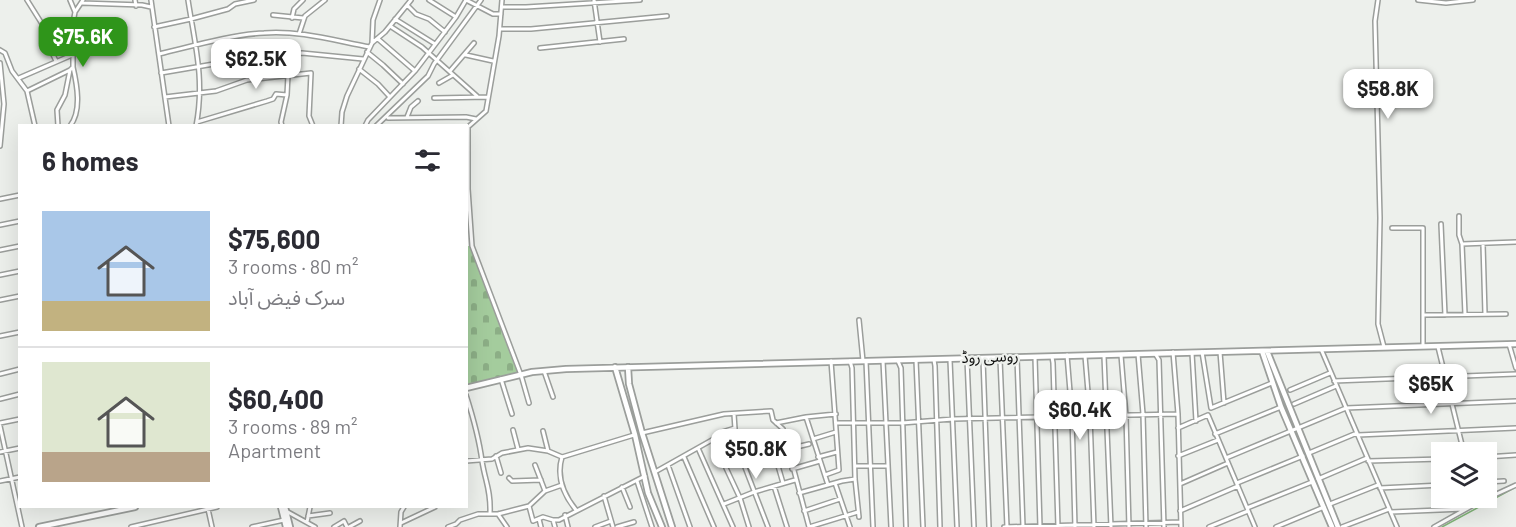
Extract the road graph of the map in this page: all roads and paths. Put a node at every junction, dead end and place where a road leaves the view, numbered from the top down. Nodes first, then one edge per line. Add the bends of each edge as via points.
1 (27, 0) edge
2 (70, 0) edge
3 (114, 0) edge
4 (135, 0) edge
5 (151, 0) edge
6 (188, 0) edge
7 (254, 0) edge
8 (303, 0) edge
9 (325, 0) edge
10 (380, 0) edge
11 (411, 0) edge
12 (429, 0) edge
13 (465, 0) edge
14 (481, 0) edge
15 (502, 0) edge
16 (640, 0) edge
17 (1378, 0) edge
18 (1418, 0) edge
19 (1473, 0) edge
20 (82, 2) edge
21 (594, 2) edge
22 (407, 5) junction
23 (113, 6) junction
24 (136, 6) junction
25 (476, 6) junction
26 (502, 7) junction
27 (152, 8) junction
28 (75, 12) junction
29 (501, 14) junction
30 (273, 15) dead end
31 (667, 16) dead end
32 (456, 17) junction
33 (292, 18) junction
34 (303, 18) junction
35 (191, 19) junction
36 (395, 19) junction
37 (598, 23) junction
38 (390, 26) junction
39 (154, 27) junction
40 (500, 29) junction
41 (445, 32) junction
42 (299, 34) junction
43 (624, 39) dead end
44 (374, 41) junction
45 (600, 42) junction
46 (474, 43) dead end
47 (435, 44) junction
48 (196, 46) junction
49 (370, 47) junction
50 (540, 48) dead end
51 (0, 50) edge
52 (367, 52) junction
53 (159, 54) junction
54 (430, 54) junction
55 (72, 55) junction
56 (466, 55) junction
57 (363, 59) junction
58 (437, 60) junction
59 (56, 61) junction
60 (494, 61) junction
61 (0, 63) edge
62 (200, 67) junction
63 (71, 69) junction
64 (359, 69) junction
65 (415, 71) junction
66 (161, 73) junction
67 (452, 73) junction
68 (288, 74) junction
69 (19, 78) junction
70 (439, 83) dead end
71 (402, 84) junction
72 (1, 88) edge
73 (27, 91) junction
74 (201, 92) junction
75 (287, 95) junction
76 (477, 96) junction
77 (165, 97) junction
78 (390, 97) junction
79 (488, 97) junction
80 (435, 98) dead end
81 (418, 101) dead end
82 (386, 117) junction
83 (407, 117) junction
84 (476, 119) junction
85 (35, 124) edge
86 (58, 124) edge
87 (71, 124) edge
88 (169, 124) edge
89 (196, 124) edge
90 (282, 124) edge
91 (312, 124) edge
92 (341, 124) edge
93 (366, 124) edge
94 (378, 124) edge
95 (468, 127) edge
96 (0, 146) edge
97 (18, 195) edge
98 (0, 199) edge
99 (1459, 216) dead end
100 (468, 220) edge
101 (18, 221) edge
102 (1441, 224) dead end
103 (0, 225) edge
104 (1392, 228) dead end
105 (469, 235) edge
106 (1516, 242) edge
107 (1462, 244) junction
108 (1483, 244) junction
109 (18, 246) edge
110 (468, 246) edge
111 (472, 246) junction
112 (0, 250) edge
113 (18, 271) edge
114 (0, 275) edge
115 (18, 296) edge
116 (0, 300) edge
117 (1465, 314) junction
118 (1485, 314) junction
119 (1506, 314) dead end
120 (1424, 315) junction
121 (1444, 315) junction
122 (859, 320) dead end
123 (18, 332) edge
124 (0, 336) edge
125 (1509, 344) junction
126 (1516, 344) edge
127 (1423, 346) junction
128 (1437, 346) junction
129 (1384, 347) junction
130 (1321, 349) junction
131 (1264, 351) junction
132 (1173, 352) junction
133 (1202, 352) junction
134 (1220, 352) junction
135 (1155, 353) junction
136 (1192, 353) junction
137 (1104, 354) junction
138 (1120, 354) junction
139 (1138, 354) junction
140 (1051, 355) junction
141 (1067, 355) junction
142 (1084, 355) junction
143 (1016, 356) junction
144 (1034, 356) junction
145 (966, 357) junction
146 (983, 357) junction
147 (999, 357) junction
148 (933, 358) junction
149 (950, 358) junction
150 (898, 359) junction
151 (916, 359) junction
152 (883, 360) junction
153 (850, 361) junction
154 (865, 361) junction
155 (831, 362) junction
156 (615, 367) junction
157 (628, 367) junction
158 (1516, 368) edge
159 (18, 370) edge
160 (544, 371) junction
161 (1330, 373) junction
162 (0, 374) edge
163 (1516, 374) edge
164 (521, 375) junction
165 (1445, 377) junction
166 (501, 378) junction
167 (1334, 381) junction
168 (1272, 383) junction
169 (1336, 386) junction
170 (468, 387) edge
171 (1290, 390) dead end
172 (18, 394) edge
173 (553, 397) dead end
174 (0, 399) edge
175 (1516, 401) edge
176 (468, 402) edge
177 (529, 403) dead end
178 (1224, 403) junction
179 (1451, 403) junction
180 (1294, 404) dead end
181 (1281, 407) junction
182 (1346, 408) junction
183 (512, 414) dead end
184 (734, 414) junction
185 (836, 414) junction
186 (1143, 414) junction
187 (1160, 414) junction
188 (1178, 414) junction
189 (1108, 415) junction
190 (1072, 416) junction
191 (1090, 416) junction
192 (1126, 416) junction
193 (806, 417) junction
194 (1020, 417) junction
195 (1038, 417) junction
196 (1054, 417) junction
197 (1003, 418) junction
198 (953, 419) junction
199 (969, 419) junction
200 (986, 419) junction
201 (18, 420) edge
202 (937, 420) junction
203 (1196, 420) junction
204 (870, 422) junction
205 (886, 422) junction
206 (920, 422) junction
207 (776, 423) junction
208 (836, 423) junction
209 (854, 423) junction
210 (902, 423) junction
211 (0, 424) edge
212 (735, 428) junction
213 (1178, 428) junction
214 (1294, 428) junction
215 (1516, 428) edge
216 (513, 430) dead end
217 (1458, 430) junction
218 (543, 431) dead end
219 (836, 432) junction
220 (642, 433) junction
221 (1215, 434) junction
222 (1357, 434) junction
223 (635, 435) junction
224 (757, 438) dead end
225 (813, 439) junction
226 (713, 440) junction
227 (1218, 440) junction
228 (1461, 442) edge
229 (736, 444) junction
230 (809, 444) dead end
231 (18, 448) edge
232 (698, 448) junction
233 (518, 449) junction
234 (788, 449) junction
235 (6, 451) junction
236 (548, 451) junction
237 (0, 452) edge
238 (837, 452) junction
239 (1305, 455) junction
240 (1516, 455) edge
241 (496, 456) junction
242 (1178, 456) junction
243 (1497, 456) edge
244 (562, 457) junction
245 (684, 457) junction
246 (1226, 458) junction
247 (776, 459) dead end
248 (819, 459) junction
249 (1431, 459) edge
250 (1368, 460) junction
251 (468, 461) edge
252 (482, 461) junction
253 (1228, 463) junction
254 (535, 465) dead end
255 (668, 465) junction
256 (855, 466) junction
257 (871, 466) junction
258 (888, 466) junction
259 (792, 469) junction
260 (655, 472) junction
261 (501, 473) dead end
262 (825, 475) junction
263 (645, 476) junction
264 (18, 477) edge
265 (12, 478) junction
266 (509, 478) dead end
267 (540, 480) junction
268 (795, 480) junction
269 (855, 480) junction
270 (1315, 480) junction
271 (0, 481) edge
272 (637, 481) junction
273 (1497, 481) edge
274 (1504, 481) dead end
275 (783, 483) junction
276 (835, 483) junction
277 (1179, 484) junction
278 (562, 485) junction
279 (828, 485) junction
280 (1237, 485) junction
281 (1431, 485) edge
282 (1516, 485) edge
283 (774, 486) junction
284 (1379, 486) junction
285 (622, 487) junction
286 (545, 491) junction
287 (754, 492) junction
288 (1497, 492) edge
289 (799, 493) junction
290 (604, 496) junction
291 (740, 498) junction
292 (18, 499) edge
293 (840, 499) junction
294 (724, 504) junction
295 (1326, 505) junction
296 (530, 506) junction
297 (630, 507) dead end
298 (20, 508) edge
299 (130, 508) edge
300 (208, 508) edge
301 (284, 508) edge
302 (310, 508) edge
303 (403, 508) edge
304 (433, 508) edge
305 (1248, 509) junction
306 (1465, 509) joint
307 (576, 510) junction
308 (1390, 510) junction
309 (804, 511) junction
310 (1180, 511) junction
311 (858, 512) junction
312 (330, 513) dead end
313 (490, 514) junction
314 (498, 514) junction
315 (565, 515) junction
316 (845, 515) junction
317 (308, 516) junction
318 (859, 518) dead end
319 (539, 519) junction
320 (284, 520) junction
321 (553, 520) junction
322 (360, 521) dead end
323 (611, 521) junction
324 (307, 522) junction
325 (634, 522) dead end
326 (1181, 522) junction
327 (401, 525) edge
328 (1111, 525) edge
329 (1129, 525) edge
330 (1146, 525) edge
331 (1164, 525) edge
332 (1040, 526) edge
333 (1058, 526) edge
334 (1075, 526) edge
335 (1094, 526) edge
336 (22, 527) edge
337 (39, 527) edge
338 (131, 527) edge
339 (212, 527) edge
340 (252, 527) edge
341 (288, 527) edge
342 (315, 527) edge
343 (334, 527) edge
344 (348, 527) edge
345 (448, 527) edge
346 (507, 527) edge
347 (541, 527) edge
348 (555, 527) edge
349 (568, 527) edge
350 (595, 527) edge
351 (615, 527) edge
352 (652, 527) edge
353 (662, 527) edge
354 (672, 527) edge
355 (690, 527) edge
356 (714, 527) edge
357 (733, 527) edge
358 (749, 527) edge
359 (768, 527) edge
360 (787, 527) edge
361 (849, 527) edge
362 (873, 527) edge
363 (891, 527) edge
364 (906, 527) edge
365 (923, 527) edge
366 (940, 527) edge
367 (957, 527) edge
368 (974, 527) edge
369 (989, 527) edge
370 (1005, 527) edge
371 (1023, 527) edge
372 (1181, 527) edge
373 (1209, 527) edge
374 (1255, 527) edge
375 (1276, 527) edge
376 (1332, 527) edge
377 (1340, 527) edge
378 (1397, 527) edge
379 (1434, 527) edge

1 - 59 street via 44,27
2 - 28 street
3 - 23 street
4 - 24 street
5 - 27 street
6 - 35 street
7 - 35 street
8 - 33 street
9 - 34 street
10 - 44 street via 373,20
11 - 22 street
12 - 32 street
13 - 25 street
13 - 32 street
14 - 25 street
15 - 26 street
16 - 21 street
17 - 129 street via 1378,324
18 - 19 street
20 - 23 street
20 - 28 street
21 - 26 street
21 - 37 street
22 - 36 street
22 - 41 street
23 - 24 street
24 - 27 street
25 - 29 street
25 - 58 street
26 - 29 street
27 - 39 street
28 - 55 street
29 - 40 street
30 - 33 street
31 - 37 street
32 - 41 street
33 - 34 street
34 - 42 street
35 - 39 street
35 - 48 street
36 - 38 street
36 - 47 street
37 - 40 street
37 - 45 street
38 - 44 street
38 - 54 street
39 - 53 street
40 - 60 street
41 - 47 street
42 - 48 street via 266,32
42 - 49 street
43 - 45 street
44 - 49 street
44 - 65 street via 379,39
45 - 50 street
46 - 56 street
47 - 54 street
48 - 53 street
48 - 62 street
49 - 52 street
51 - 69 street
52 - 57 street
52 - 71 street
53 - 66 street
54 - 58 street
54 - 65 street
55 - 59 street
55 - 63 street
56 - 60 street
56 - 67 street
57 - 62 street via 302,53
57 - 64 street
58 - 67 street
58 - 82 street via 419,86
59 - 69 street
60 - 79 street
61 - 72 street
62 - 66 street
62 - 74 street
63 - 73 street
63 - 86 street via 57,110
63 - 87 street via 77,101
64 - 78 street
64 - 92 street via 343,106
65 - 71 street
66 - 77 street
67 - 70 street
67 - 76 street
68 - 74 street
68 - 75 street
68 - 91 street via 311,73 309,116
69 - 73 street
71 - 78 street
72 - 96 street via 4,104
73 - 85 street
74 - 77 street
74 - 89 street
75 - 89 street via 276,94 273,99
75 - 90 street
76 - 79 street
76 - 80 street
77 - 88 street
78 - 93 street
79 - 84 street via 486,114
81 - 83 street
82 - 83 street
82 - 94 street
83 - 84 street
84 - 95 street
97 - 98 street
99 - 107 street
100 - 105 street
101 - 103 street
102 - 121 street
104 - 120 street via 1423,228
105 - 111 street
106 - 108 street
107 - 108 street
107 - 117 street
108 - 118 street
109 - 112 street
110 - 111 street
111 - 164 street
113 - 114 street
115 - 116 street
117 - 118 street
117 - 121 street
118 - 119 street
120 - 121 street
120 - 127 street
122 - 154 street
123 - 124 street
125 - 126 main road, روسی روڈ
125 - 128 main road, روسی روڈ
125 - 158 street
127 - 128 main road, روسی روڈ
127 - 129 main road, روسی روڈ
128 - 165 street
129 - 130 main road, روسی روڈ
130 - 131 main road, روسی روڈ
130 - 161 street
131 - 134 main road, روسی روڈ
131 - 168 main road
131 - 214 main road
132 - 135 main road, روسی روڈ
132 - 136 main road, روسی روڈ
132 - 188 street
133 - 134 main road, روسی روڈ
133 - 136 main road, روسی روڈ
133 - 178 street via 1211,408
134 - 178 street
135 - 139 main road, روسی روڈ
135 - 187 street via 1159,360
136 - 203 street
137 - 138 main road, روسی روڈ
137 - 142 main road, روسی روڈ
137 - 189 street
138 - 139 main road, روسی روڈ
138 - 192 street
139 - 186 street
140 - 141 main road, روسی روڈ
140 - 144 main road, روسی روڈ
140 - 196 street
141 - 142 main road, روسی روڈ
141 - 190 street
142 - 191 street
143 - 144 main road, روسی روڈ
143 - 147 main road, روسی روڈ
143 - 194 street
144 - 195 street
145 - 146 main road, روسی روڈ
145 - 149 main road, روسی روڈ
145 - 199 street
146 - 147 main road, روسی روڈ
146 - 200 street
147 - 197 street
148 - 149 main road, روسی روڈ
148 - 151 main road, روسی روڈ
148 - 202 street
149 - 198 street
150 - 151 main road, روسی روڈ
150 - 152 main road, روسی روڈ
150 - 210 street
151 - 206 street
152 - 154 main road, روسی روڈ
152 - 205 street
153 - 154 main road, روسی روڈ
153 - 155 main road, روسی روڈ
153 - 209 street
154 - 204 street
155 - 157 main road, روسی روڈ
155 - 185 street
156 - 157 main road, روسی روڈ
156 - 160 main road, روسی روڈ
156 - 223 main road
157 - 220 main road via 628,384
159 - 162 street
160 - 164 main road, روسی روڈ
160 - 173 street
161 - 167 street
161 - 171 street
163 - 165 street
164 - 166 main road, روسی روڈ
164 - 177 street
165 - 167 street
165 - 179 street
166 - 170 main road, روسی روڈ
166 - 183 street
167 - 169 street
168 - 178 street
168 - 181 main road
169 - 180 street
169 - 182 street
172 - 174 street
175 - 179 street
176 - 252 street
179 - 182 street
179 - 217 street
181 - 214 main road
181 - 221 street
182 - 214 street
182 - 222 street
184 - 207 street via 771,411
184 - 212 street
184 - 220 street
185 - 193 street
185 - 208 street
186 - 187 street
186 - 192 street
186 - 330 street
187 - 188 street
187 - 331 street
188 - 213 street
189 - 191 street
189 - 192 street
189 - 328 street
190 - 191 street
190 - 196 street
190 - 334 street
191 - 335 street
192 - 329 street
193 - 207 street
193 - 225 street
194 - 195 street
194 - 197 street
194 - 371 street
195 - 196 street
195 - 332 street
196 - 333 street
197 - 200 street
197 - 370 street
198 - 199 street
198 - 202 street
198 - 367 street
199 - 200 street
199 - 368 street
200 - 369 street
201 - 211 street
202 - 206 street
202 - 366 street
203 - 213 street
203 - 221 street via 1208,416
204 - 205 street
204 - 209 street
204 - 257 street
205 - 210 street
205 - 258 street
206 - 210 street
206 - 365 street
207 - 234 street via 783,429
208 - 209 street
208 - 219 street
209 - 256 street
210 - 364 street
211 - 235 street
212 - 226 street
212 - 229 street
213 - 242 street
214 - 239 main road
214 - 246 street
215 - 217 street
216 - 233 street
217 - 222 street
217 - 228 street
218 - 236 street
219 - 225 street
219 - 238 street
220 - 260 main road
221 - 227 street
222 - 239 street
222 - 250 street
223 - 244 street
223 - 263 main road
224 - 229 street
225 - 248 street
226 - 232 street
226 - 291 street
227 - 242 street
227 - 246 street
229 - 287 street
230 - 234 street
231 - 235 street
232 - 245 street
232 - 294 street
233 - 236 street
233 - 241 street
234 - 259 street
235 - 237 street
235 - 265 street
236 - 244 street
238 - 248 street
238 - 262 street via 839,470
239 - 270 main road
239 - 280 street
240 - 243 street
241 - 252 street
241 - 261 street
242 - 277 street
244 - 278 street
245 - 255 street
245 - 356 street
246 - 253 street
247 - 275 street
248 - 259 street
248 - 262 street
249 - 250 street
250 - 270 street
250 - 284 street
251 - 252 street
252 - 313 street via 491,492
253 - 277 street
253 - 280 street
254 - 267 street
255 - 260 street
255 - 355 street
256 - 257 street
256 - 269 street
257 - 258 street
257 - 362 street
258 - 363 street
259 - 268 street
260 - 354 main road
262 - 279 street
263 - 272 street
263 - 353 main road
264 - 265 street
265 - 271 street
265 - 292 street
266 - 267 street
267 - 286 street
268 - 275 street
268 - 289 street
269 - 276 street
269 - 311 street
270 - 295 main road
270 - 305 street
272 - 285 street
272 - 352 street
273 - 274 street
275 - 283 street
276 - 279 street
276 - 293 street
277 - 310 street
278 - 286 street
278 - 307 street
279 - 289 street
280 - 305 street
280 - 310 street
281 - 284 street
282 - 288 street
283 - 287 street
283 - 360 street
284 - 295 street
284 - 308 street
285 - 290 street
285 - 297 street
286 - 296 street
287 - 291 street
287 - 359 street
289 - 309 street
290 - 307 street
290 - 323 street
291 - 294 street
291 - 358 street
293 - 309 street
293 - 316 street
294 - 357 street
295 - 375 street
295 - 376 main road
295 - 377 main road
296 - 314 street
296 - 319 street via 533,520
298 - 336 street
299 - 337 main road
300 - 338 street
300 - 339 street
301 - 320 main road
301 - 324 street
301 - 341 main road
302 - 317 street
303 - 327 street
304 - 327 street
305 - 373 street
305 - 374 street
306 - 308 street
306 - 379 street
307 - 315 street
308 - 377 street
308 - 378 street
309 - 316 street via 809,527
310 - 326 street
311 - 316 street
311 - 318 street
312 - 317 street
313 - 314 street
313 - 345 street via 478,514
314 - 346 street
315 - 321 street
315 - 349 street
316 - 361 street
317 - 324 street
319 - 321 street
319 - 347 street
320 - 340 street
320 - 341 main road
321 - 348 street
322 - 344 street
323 - 350 street
323 - 351 street
324 - 342 street
325 - 351 street
326 - 331 street
326 - 372 street
328 - 329 street
328 - 335 street
329 - 330 street
330 - 331 street
332 - 333 street
332 - 371 street
333 - 334 street
334 - 335 street
343 - 344 street via 345,522
370 - 371 street

